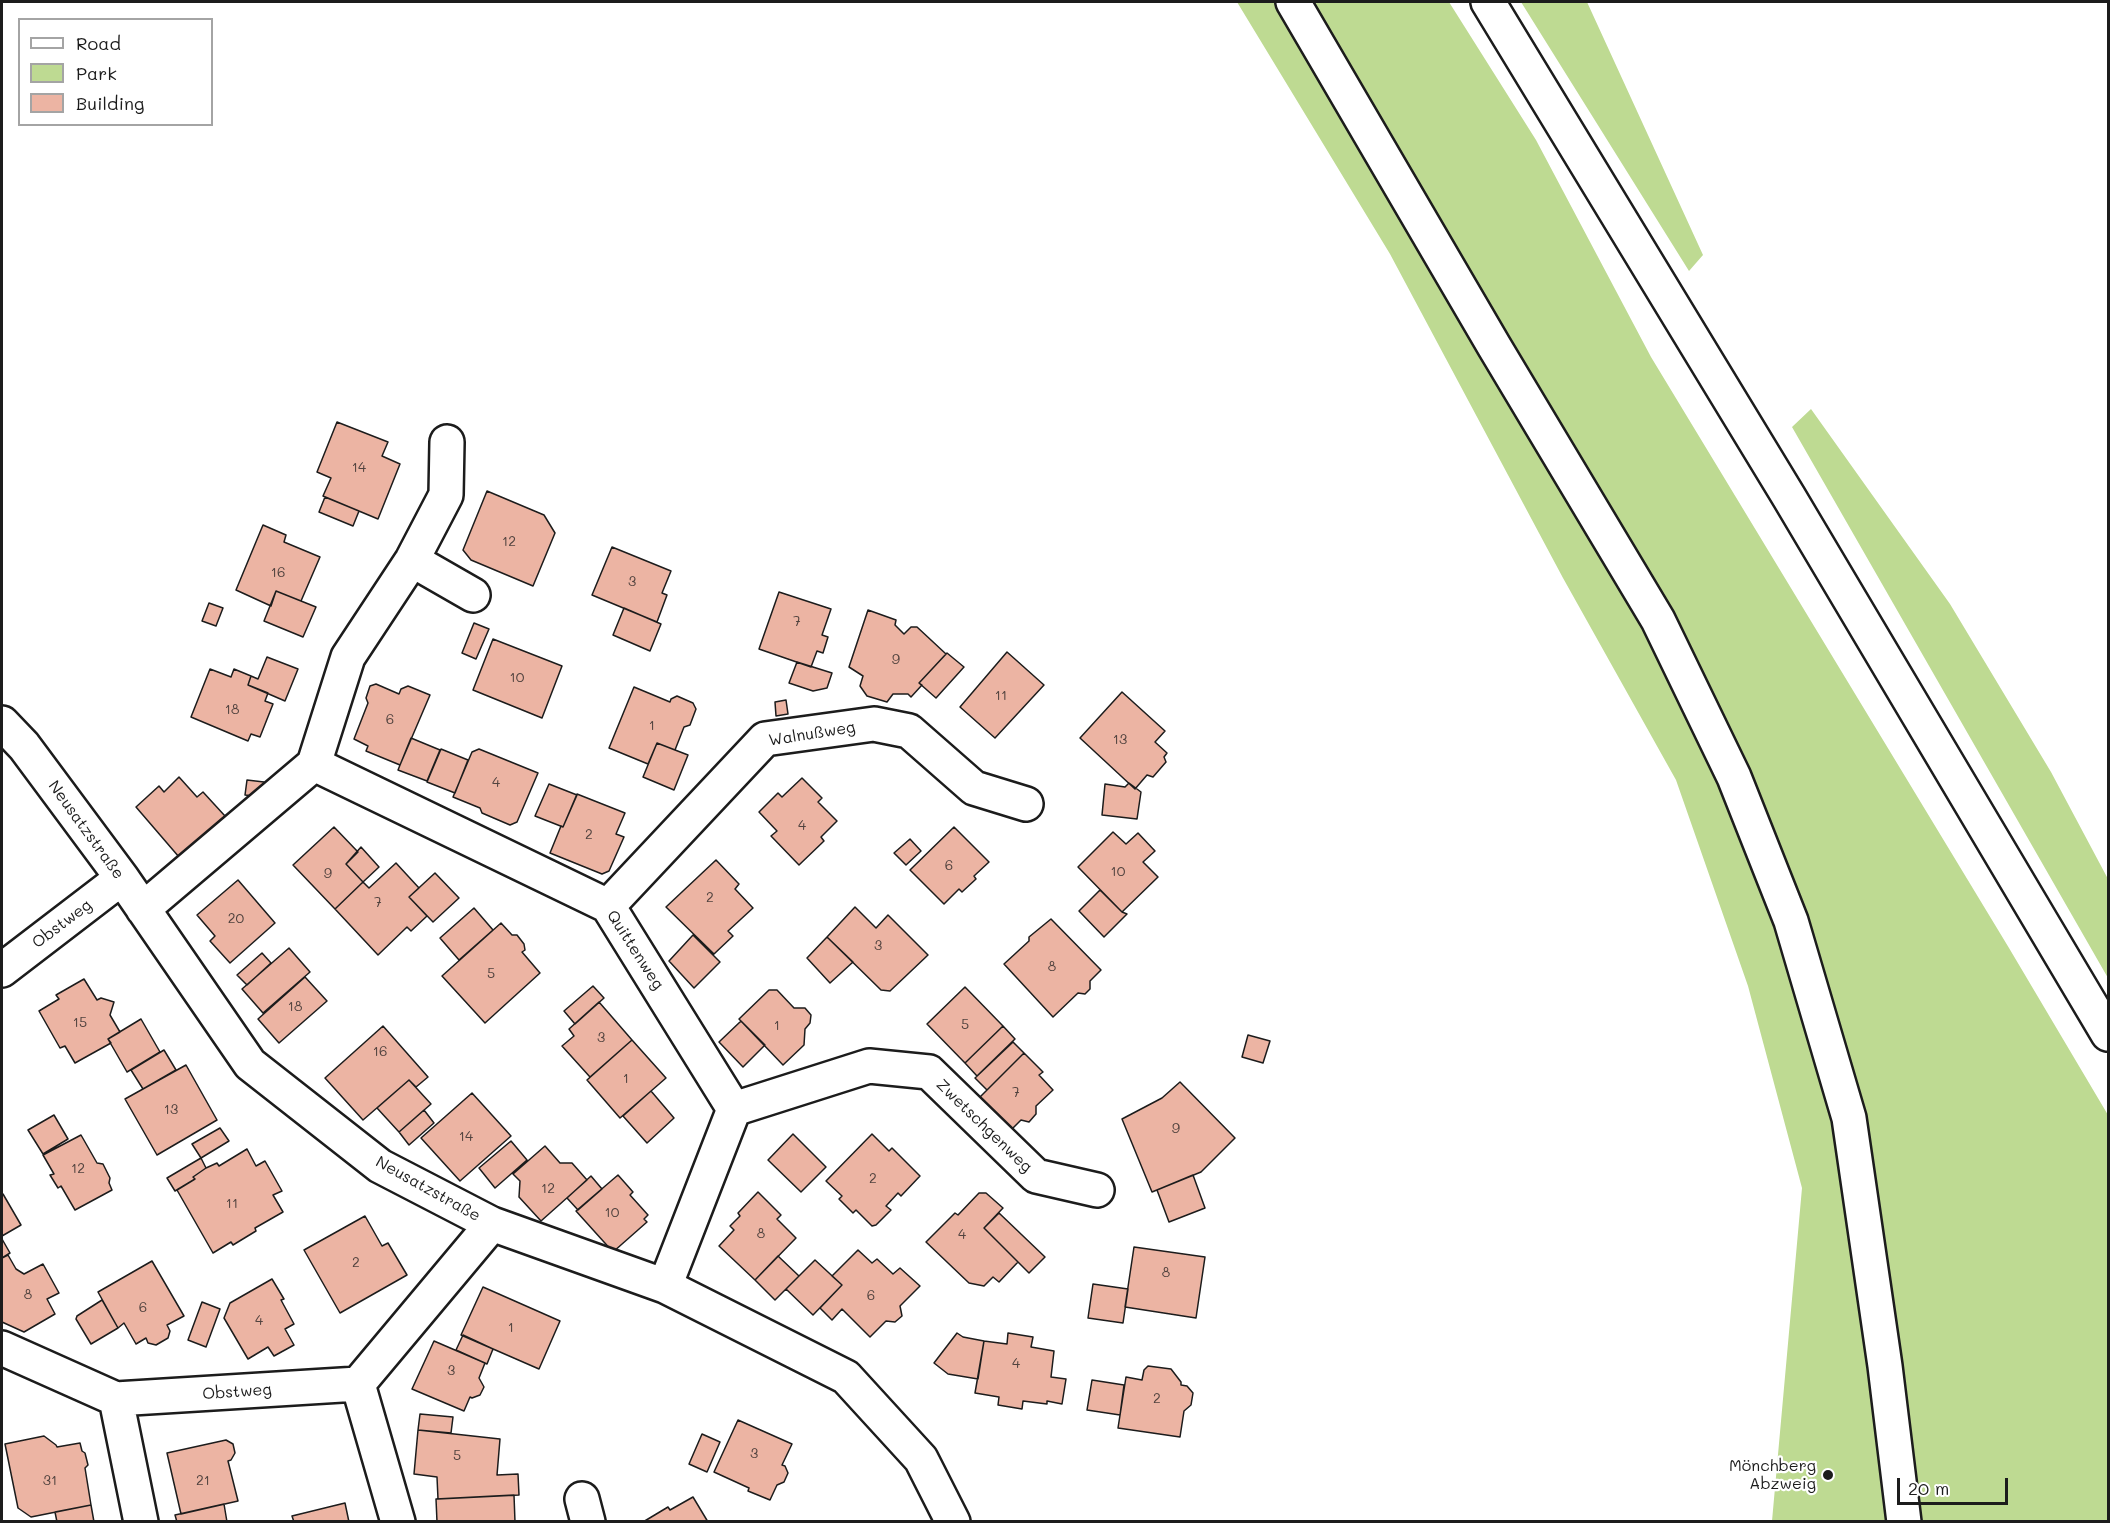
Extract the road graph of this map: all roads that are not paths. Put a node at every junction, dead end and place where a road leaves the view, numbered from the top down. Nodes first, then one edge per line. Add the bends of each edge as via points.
1 (1293, 2) edge
2 (1488, 2) edge
3 (447, 442) dead end
4 (412, 560) junction
5 (473, 595) dead end
6 (2, 723) edge
7 (314, 764) junction
8 (1026, 804) dead end
9 (122, 878) junction
10 (608, 906) junction
11 (143, 909) junction
12 (2, 970) edge
13 (2109, 1034) edge
14 (734, 1109) junction
15 (1097, 1190) dead end
16 (492, 1224) junction
17 (665, 1286) junction
18 (2, 1348) edge
19 (358, 1384) junction
20 (116, 1399) junction
21 (141, 1521) edge
22 (398, 1521) edge
23 (953, 1521) edge
24 (1904, 1521) edge

1 - 24 street via 1658,620 1734,777 1791,921 1849,1118
2 - 13 street
3 - 4 street via 446,495
4 - 5 street
4 - 7 street via 348,657
6 - 9 street, Neusatzstraße via 24,746
7 - 10 street, Quittenweg
7 - 11 street
8 - 10 street, Walnußweg via 974,788 909,731 874,724 765,739
9 - 11 street, Neusatzstraße
9 - 12 street, Obstweg
10 - 14 street, Quittenweg
11 - 16 street, Neusatzstraße via 250,1064 380,1166
14 - 15 street, Zwetschgenweg via 869,1066 929,1072 1036,1176
14 - 17 street
16 - 17 street, Neusatzstraße
16 - 19 street
17 - 23 street, Neusatzstraße via 846,1377 921,1460
18 - 20 street, Obstweg
19 - 20 street, Obstweg
19 - 22 street
20 - 21 street

